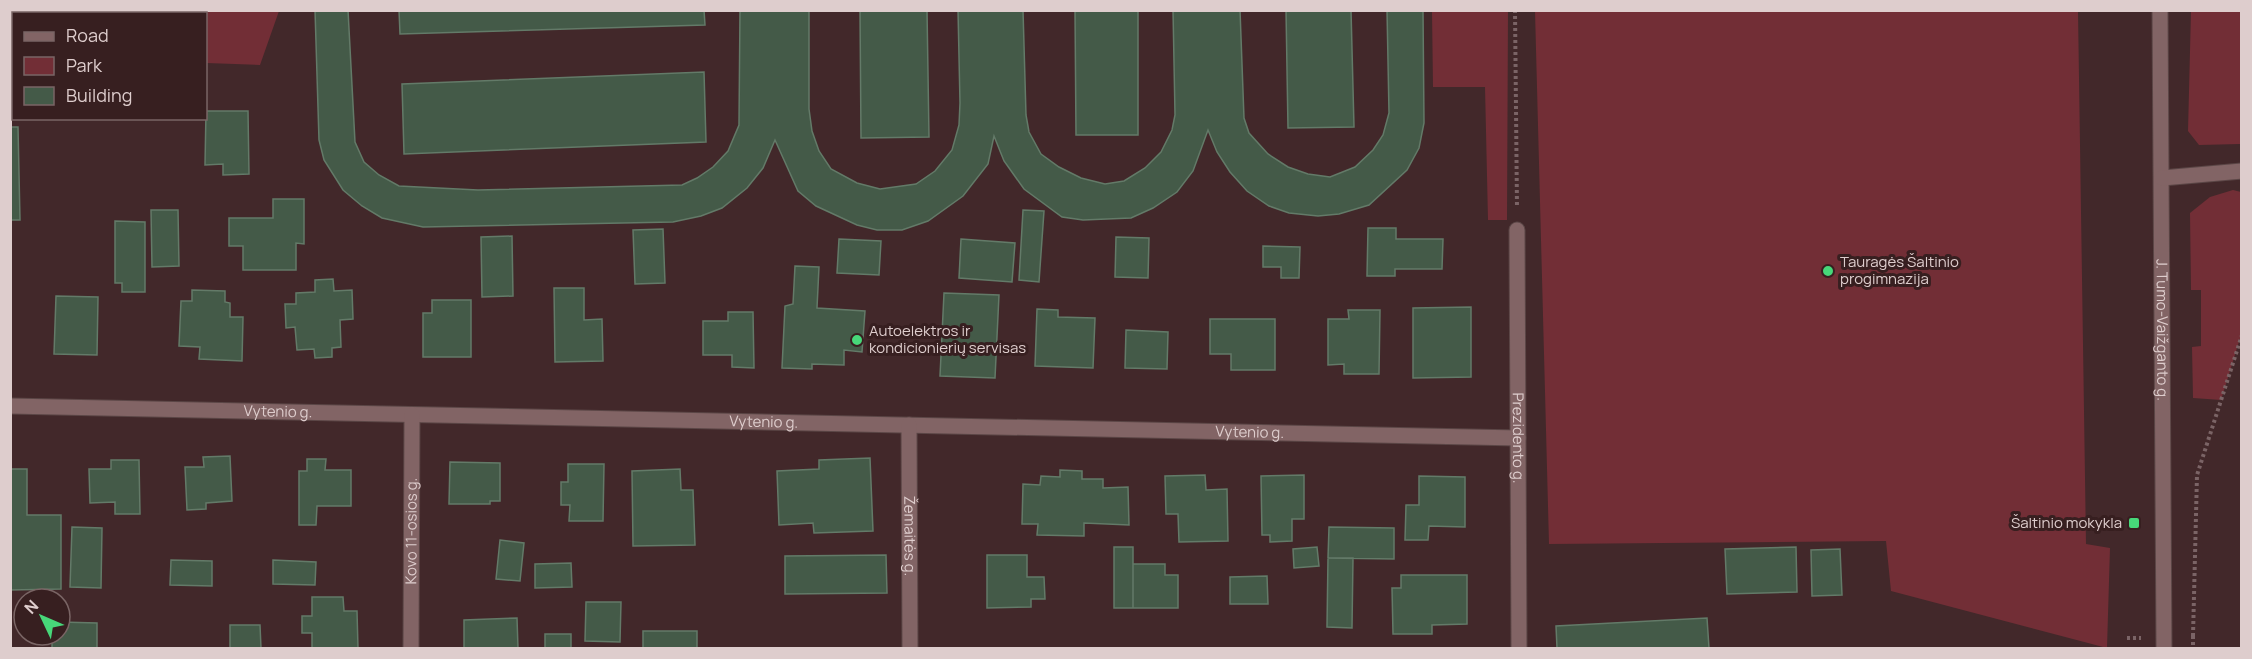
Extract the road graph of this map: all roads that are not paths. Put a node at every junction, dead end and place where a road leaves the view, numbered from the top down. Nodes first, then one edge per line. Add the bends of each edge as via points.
1 (2160, 10) edge
2 (2241, 171) edge
3 (2162, 178) junction
4 (1517, 230) road end
5 (10, 406) edge
6 (412, 415) junction
7 (909, 424) junction
8 (1518, 438) junction
9 (411, 648) edge
10 (910, 648) edge
11 (1519, 648) edge
12 (2164, 648) edge

1 - 3 street, J. Tumo-Vaižganto g.
2 - 3 street
3 - 12 street, J. Tumo-Vaižganto g.
4 - 8 street, Prezidento g.
5 - 6 street, Vytenio g.
6 - 7 street, Vytenio g.
6 - 9 street, Kovo 11-osios g.
7 - 8 street, Vytenio g.
7 - 10 street, Žemaitės g.
8 - 11 street, Prezidento g.

